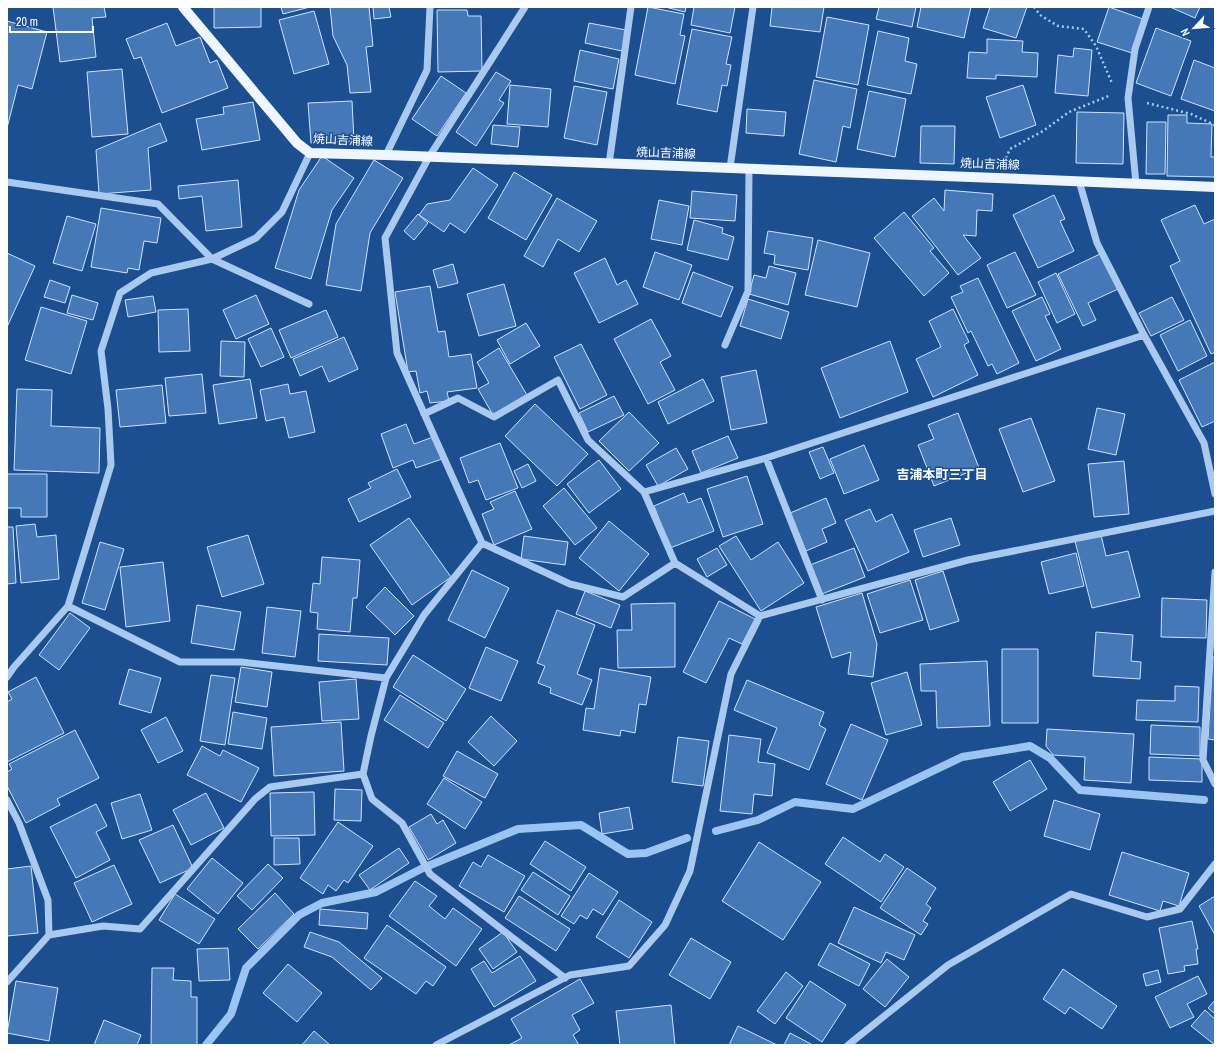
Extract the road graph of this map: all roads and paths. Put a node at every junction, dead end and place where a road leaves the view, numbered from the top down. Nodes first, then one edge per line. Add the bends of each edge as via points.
1 (183, 7) edge
2 (430, 7) edge
3 (525, 7) edge
4 (631, 7) edge
5 (753, 7) edge
6 (1034, 7) edge
7 (1149, 7) edge
8 (1117, 96) junction
9 (1128, 98) junction
10 (1215, 124) edge
11 (310, 153) junction
12 (386, 155) junction
13 (429, 157) junction
14 (609, 164) junction
15 (730, 168) junction
16 (749, 169) junction
17 (997, 178) junction
18 (1079, 181) junction
19 (7, 182) edge
20 (1136, 184) junction
21 (1215, 187) edge
22 (212, 260) junction
23 (309, 304) dead end
24 (1144, 335) junction
25 (725, 345) dead end
26 (424, 414) junction
27 (766, 458) junction
28 (644, 492) junction
29 (1215, 494) edge
30 (1215, 511) edge
31 (482, 543) junction
32 (676, 563) junction
33 (1215, 572) edge
34 (822, 600) junction
35 (68, 606) junction
36 (760, 616) junction
37 (7, 677) edge
38 (386, 678) junction
39 (363, 774) junction
40 (1215, 784) edge
41 (7, 800) edge
42 (1215, 864) edge
43 (49, 935) junction
44 (565, 978) junction
45 (7, 982) edge
46 (436, 1045) edge
47 (848, 1045) edge

1 - 11 main road, 焼山吉浦線 via 297,143
2 - 12 street via 428,70
3 - 13 street
4 - 14 street
5 - 15 street
6 - 8 path via 1040,15 1058,26 1084,29 1096,46
7 - 9 street via 1136,48
8 - 9 path
8 - 17 path via 1110,95 1069,112 1010,150
9 - 10 path via 1191,114
9 - 20 street
11 - 12 main road, 焼山吉浦線
11 - 22 street via 282,212 256,238
12 - 13 main road, 焼山吉浦線
13 - 14 main road, 焼山吉浦線
13 - 26 street via 385,238 397,353
14 - 15 main road, 焼山吉浦線
15 - 16 main road, 焼山吉浦線
16 - 17 main road, 焼山吉浦線
16 - 25 street via 748,291
17 - 18 main road, 焼山吉浦線
18 - 20 main road, 焼山吉浦線
18 - 24 street via 1097,243
19 - 22 street via 158,204
20 - 21 main road, 焼山吉浦線
22 - 23 street
22 - 35 street via 151,273 120,293 101,351 111,465
24 - 27 street
24 - 29 street via 1204,443
26 - 28 street via 458,398 494,417 558,380 588,440
26 - 31 street
27 - 28 street
27 - 34 street
28 - 32 street
30 - 34 street via 968,560
31 - 32 street via 570,584 623,597
31 - 38 street via 424,615
32 - 36 street
33 - 40 street via 1203,760
34 - 36 street
35 - 37 street
35 - 38 street via 180,662 241,662
36 - 44 street via 731,674 690,871 665,925 630,966 570,975
38 - 39 street
39 - 43 street via 270,786 255,799 140,929 103,926
39 - 44 street via 372,799 402,823 430,874
41 - 43 street via 19,823 48,900
42 - 47 street via 1180,909 1147,917 1071,894 948,965
43 - 45 street
44 - 46 street

